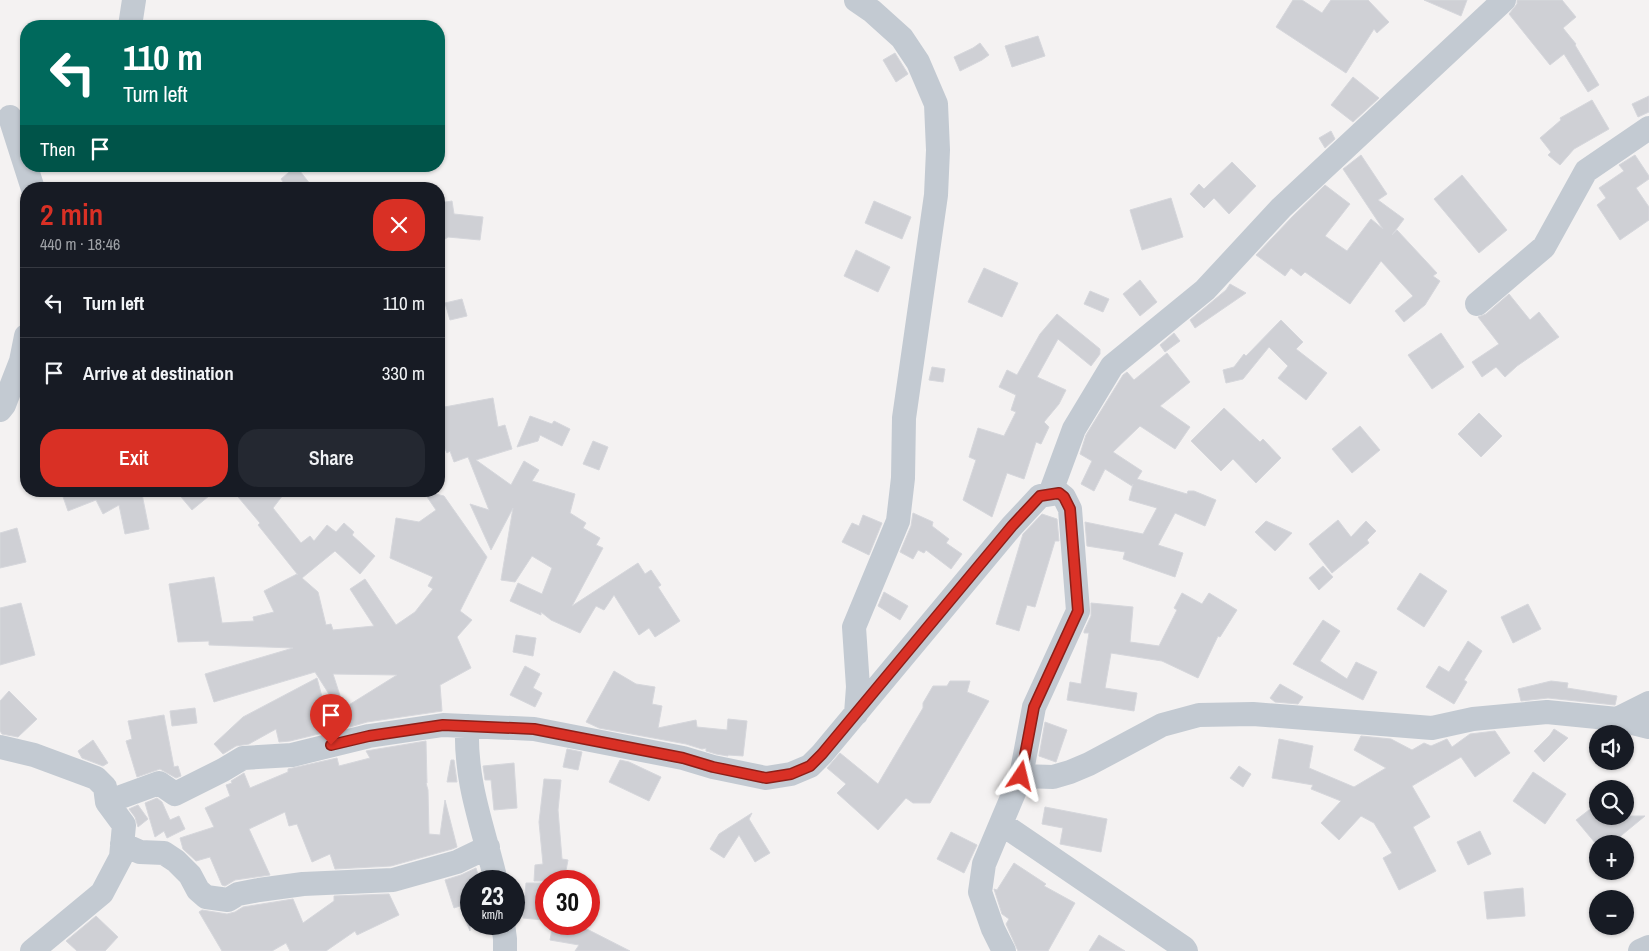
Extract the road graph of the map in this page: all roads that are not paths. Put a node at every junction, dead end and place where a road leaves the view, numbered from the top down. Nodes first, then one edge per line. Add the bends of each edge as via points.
1 (134, 0) edge
2 (856, 0) edge
3 (1504, 0) edge
4 (131, 20) edge
5 (12, 117) edge
6 (1649, 128) edge
7 (20, 144) edge
8 (1477, 304) dead end
9 (20, 364) edge
10 (0, 410) edge
11 (1050, 494) junction
12 (1649, 703) edge
13 (856, 714) junction
14 (1616, 719) junction
15 (467, 726) junction
16 (1649, 727) edge
17 (0, 747) edge
18 (1021, 776) junction
19 (107, 802) junction
20 (1002, 824) junction
21 (122, 844) junction
22 (488, 847) junction
23 (493, 870) edge
24 (504, 935) edge
25 (1649, 947) edge
26 (32, 951) edge
27 (505, 951) edge
28 (1004, 951) edge
29 (1186, 951) edge
30 (1640, 951) edge

1 - 4 street
2 - 13 street via 902,38 918,62 936,104 938,150 936,196 904,418 898,521 854,628 858,687
3 - 11 street via 1281,208 1205,290 1112,366 1074,429
5 - 7 street
6 - 8 street via 1586,171 1544,247
9 - 10 street
11 - 13 street via 1040,496 1012,526
11 - 18 street via 1059,493 1070,509 1078,611 1034,707
12 - 14 street
13 - 15 street via 810,766 791,774 766,778 675,756 534,729
14 - 16 street
14 - 18 street via 1547,712 1432,728 1253,714 1199,715 1162,725 1070,772 1053,777
15 - 19 street via 420,727 292,755 243,758 175,794 159,783
15 - 22 street via 470,782
17 - 19 street via 34,755 96,778 105,787
18 - 20 street
19 - 21 street via 124,825
20 - 28 street via 984,864 980,892
20 - 29 street
21 - 22 street via 140,852 164,853 190,875 206,897 228,900 238,894 303,884 393,880 457,862
21 - 26 street via 121,857 102,893
22 - 23 street
24 - 27 street
25 - 30 street

